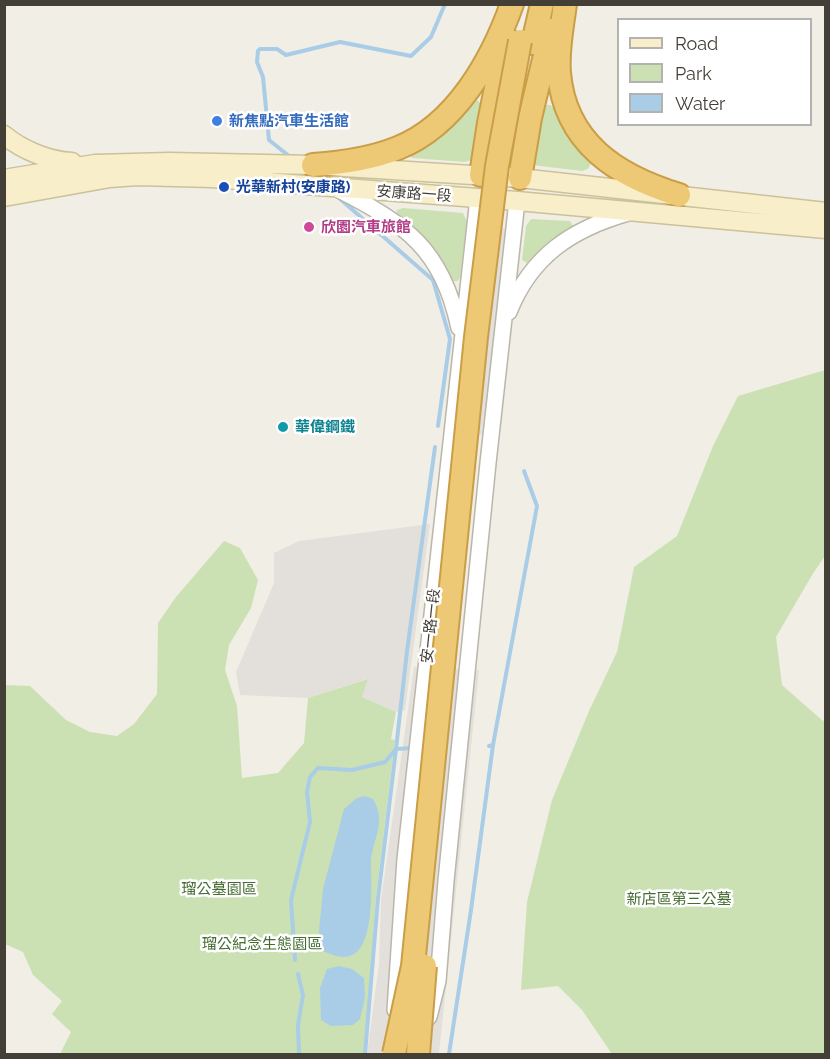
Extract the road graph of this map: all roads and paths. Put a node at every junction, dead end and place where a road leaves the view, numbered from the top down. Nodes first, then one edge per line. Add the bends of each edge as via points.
1 (513, 4) edge
2 (529, 4) edge
3 (542, 4) edge
4 (557, 4) edge
5 (565, 4) edge
6 (527, 42) junction
7 (4, 135) edge
8 (95, 164) junction
9 (313, 165) junction
10 (481, 175) junction
11 (520, 178) junction
12 (4, 179) edge
13 (334, 188) junction
14 (679, 195) junction
15 (4, 197) edge
16 (478, 198) junction
17 (517, 201) junction
18 (633, 212) junction
19 (825, 212) edge
20 (825, 229) edge
21 (503, 326) junction
22 (462, 341) junction
23 (452, 437) junction
24 (490, 442) junction
25 (394, 1054) edge
26 (419, 1054) edge

1 - 9 highway via 473,81 451,111 433,127 401,147 374,157
1 - 10 highway
2 - 6 highway
3 - 6 highway
4 - 11 highway
5 - 14 highway via 559,72 562,94 576,128 615,168 654,188
6 - 25 highway, bridge via 504,124 495,177 413,966
6 - 26 highway, bridge via 488,354
7 - 8 main road via 45,157
8 - 9 main road, 安康路一段
8 - 12 main road, 安康路一段
9 - 10 main road, 安康路一段
10 - 11 main road, 安康路一段
10 - 16 main road
11 - 14 main road, 安康路一段
11 - 17 main road
13 - 15 main road, 安康路一段 via 137,176 79,182
13 - 16 main road, 安康路一段
13 - 22 street via 375,208 427,252 450,293
14 - 19 main road, 安康路一段
16 - 17 main road, 安康路一段
16 - 22 street, 安一路一段
17 - 18 main road, 安康路一段
17 - 21 street
18 - 20 main road, 安康路一段
18 - 21 street via 600,221 554,248 523,282
21 - 24 street
22 - 23 street, 安一路一段
23 - 24 street
23 - 25 street, 安一路一段, bridge via 405,859
24 - 26 street, bridge via 438,981

